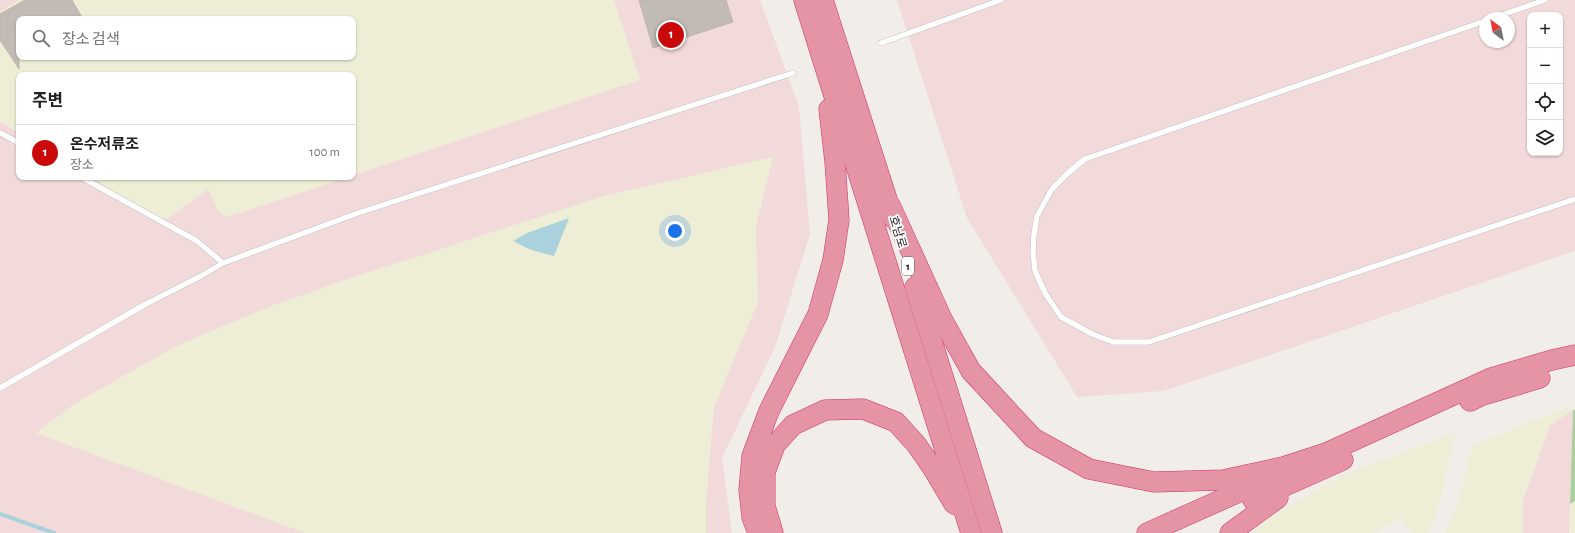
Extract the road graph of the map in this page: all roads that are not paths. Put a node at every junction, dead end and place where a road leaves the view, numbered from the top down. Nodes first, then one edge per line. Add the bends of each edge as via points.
1 (804, 0) edge
2 (824, 0) edge
3 (1001, 0) edge
4 (1545, 0) edge
5 (1510, 12) edge
6 (811, 21) junction
7 (1479, 23) edge
8 (881, 43) dead end
9 (793, 73) dead end
10 (0, 133) edge
11 (16, 141) edge
12 (86, 180) edge
13 (1575, 199) edge
14 (890, 206) junction
15 (223, 262) junction
16 (1575, 355) edge
17 (1575, 370) edge
18 (0, 388) edge
19 (1332, 458) junction
20 (758, 533) edge
21 (773, 533) edge
22 (968, 533) edge
23 (971, 533) edge
24 (992, 533) edge
25 (1147, 533) edge
26 (1178, 533) edge
27 (1230, 533) edge

1 - 6 highway, 호남로 / 1
2 - 14 highway, 호남로 / 1
3 - 8 lane
4 - 5 lane
6 - 20 highway via 828,102 839,220 833,260 818,314 769,411 752,456 749,490 752,517
6 - 23 highway, 호남로 / 1
7 - 13 lane via 1086,159 1052,190 1037,216 1033,251 1035,271 1045,294 1061,317 1092,334 1113,342 1149,342
9 - 15 lane via 358,213
10 - 11 lane
12 - 15 lane via 197,241
14 - 19 highway via 942,319 971,371 1033,438 1089,469 1154,482 1223,480
14 - 24 highway, 호남로 / 1
15 - 18 lane
16 - 19 highway via 1491,378
17 - 19 highway via 1560,372 1480,396
19 - 25 highway
19 - 26 highway
19 - 27 highway
21 - 22 highway via 765,506 765,472 775,445 793,425 825,410 863,409 896,422 916,444 950,496

